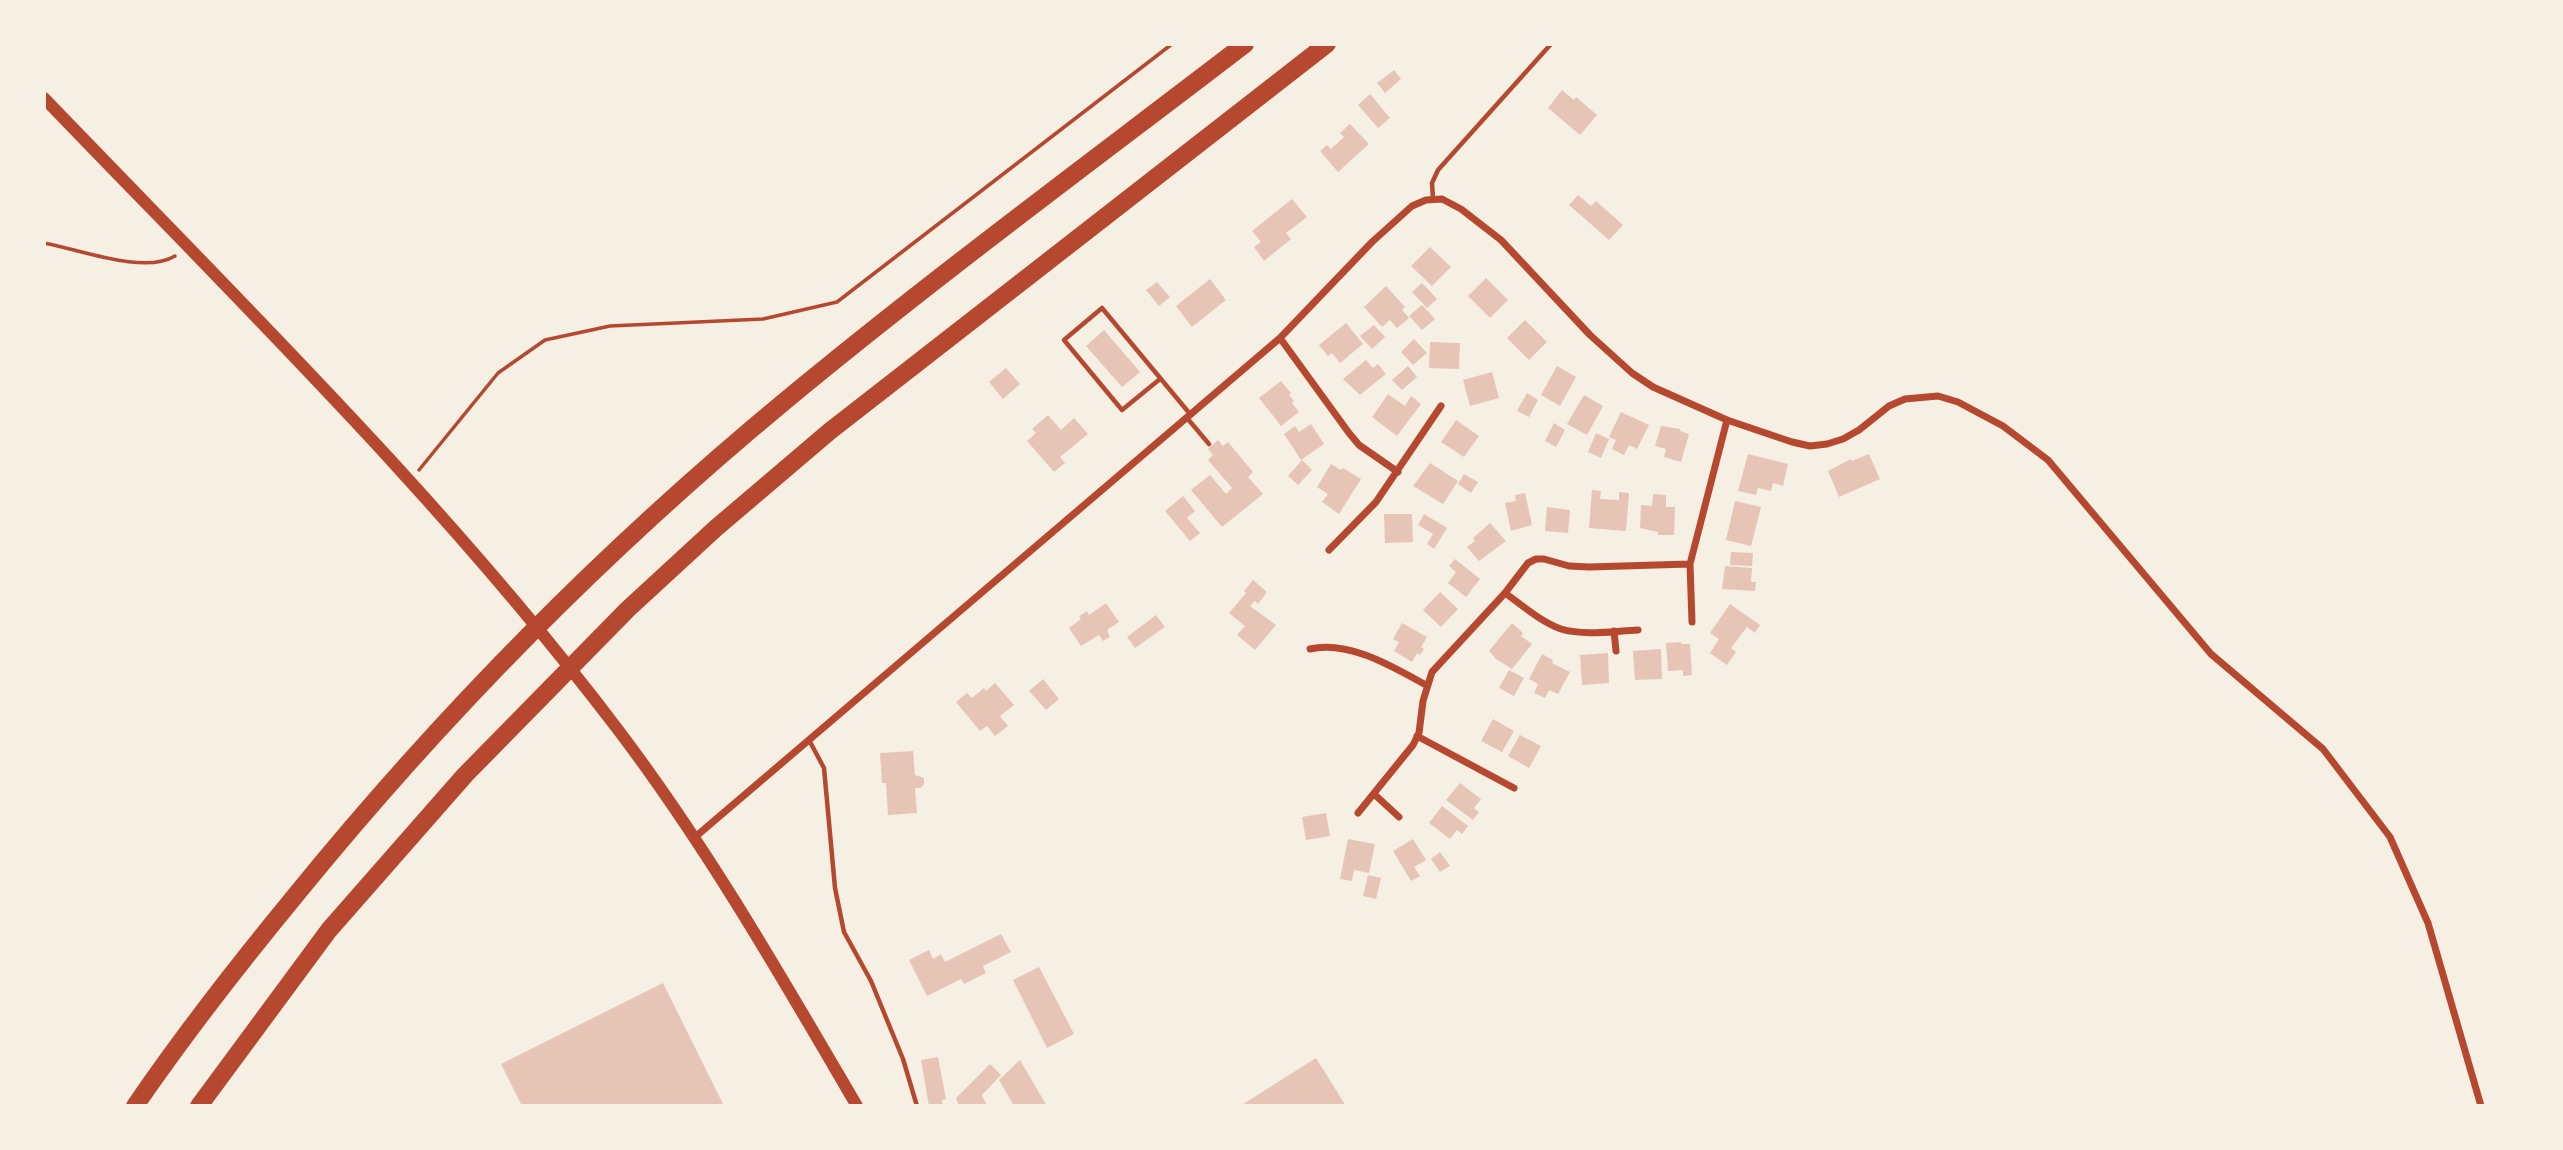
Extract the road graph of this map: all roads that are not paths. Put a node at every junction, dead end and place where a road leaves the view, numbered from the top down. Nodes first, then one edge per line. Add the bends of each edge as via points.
1 (1245, 44) edge
2 (1327, 44) edge
3 (1551, 44) edge
4 (44, 98) edge
5 (1433, 198) junction
6 (1280, 338) junction
7 (1160, 379) junction
8 (1441, 406) dead end
9 (1188, 416) junction
10 (1727, 420) junction
11 (1209, 444) dead end
12 (1398, 472) junction
13 (1329, 550) dead end
14 (1690, 564) junction
15 (1505, 593) junction
16 (1692, 622) dead end
17 (1638, 630) dead end
18 (1614, 631) junction
19 (1310, 649) dead end
20 (1616, 651) dead end
21 (1426, 685) junction
22 (1417, 736) junction
23 (809, 740) junction
24 (1514, 788) dead end
25 (1374, 794) junction
26 (1358, 813) dead end
27 (1399, 817) dead end
28 (694, 838) junction
29 (135, 1106) edge
30 (199, 1106) edge
31 (857, 1106) edge
32 (917, 1106) edge
33 (2481, 1106) edge

1 - 29 highway via 784,402 580,583 407,763 324,860
2 - 30 highway via 830,431 628,609 465,775 329,930
3 - 5 lane via 1438,170 1432,183
4 - 28 main road via 493,575 620,732
5 - 6 street via 1412,206 1372,242
5 - 10 street via 1450,202 1501,240 1632,373
6 - 9 street
6 - 12 street via 1349,433
7 - 7 lane via 1102,308 1064,340 1122,410
7 - 9 lane
8 - 12 street
9 - 11 lane
9 - 23 street
10 - 14 street
10 - 33 street via 1810,446 1843,439 1905,399 1938,396 2003,426 2048,460 2211,654 2323,749 2389,837 2428,923
12 - 13 street
14 - 15 street via 1589,568 1536,559
14 - 16 street
15 - 18 street via 1563,630
15 - 21 street via 1432,672
17 - 18 street
18 - 20 street
19 - 21 street via 1350,652 1392,666
21 - 22 street
22 - 24 street
22 - 25 street
23 - 28 street
23 - 32 lane via 824,768 835,888 844,932 871,981
25 - 26 street
25 - 27 street
28 - 31 main road via 744,913

